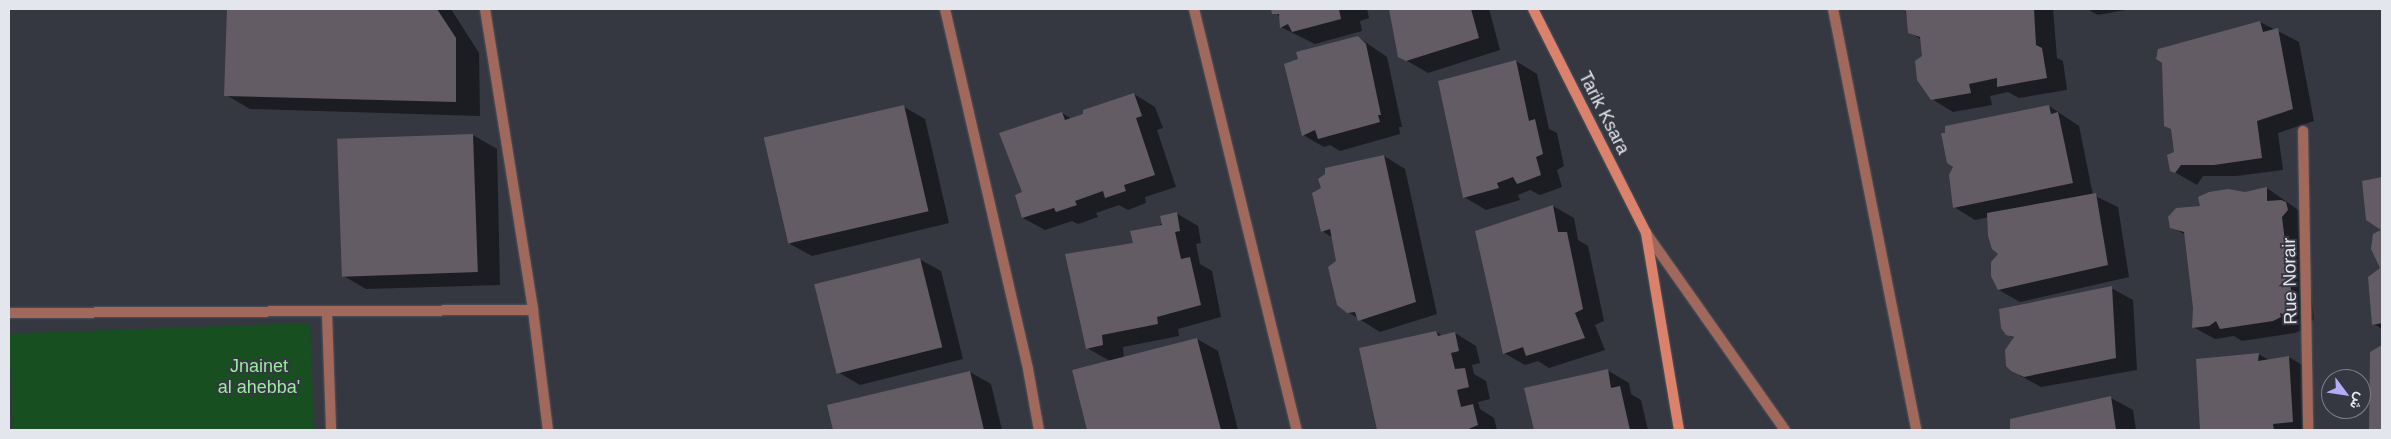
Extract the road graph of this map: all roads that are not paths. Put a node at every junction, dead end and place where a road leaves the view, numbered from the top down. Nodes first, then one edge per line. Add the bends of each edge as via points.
1 (485, 9) edge
2 (945, 9) edge
3 (1194, 9) edge
4 (1534, 9) edge
5 (1833, 9) edge
6 (2303, 131) dead end
7 (1646, 233) junction
8 (533, 310) junction
9 (9, 313) edge
10 (327, 313) junction
11 (331, 430) edge
12 (548, 430) edge
13 (1040, 430) edge
14 (1297, 430) edge
15 (1679, 430) edge
16 (1785, 430) edge
17 (1916, 430) edge
18 (2308, 430) edge

1 - 8 street
2 - 13 street
3 - 14 street
4 - 7 main road, Tarik Ksara
5 - 17 street
6 - 18 street, Rue Norair
7 - 15 main road, Tarik Ksara
7 - 16 street
8 - 10 street
8 - 12 street
9 - 10 street
10 - 11 street

